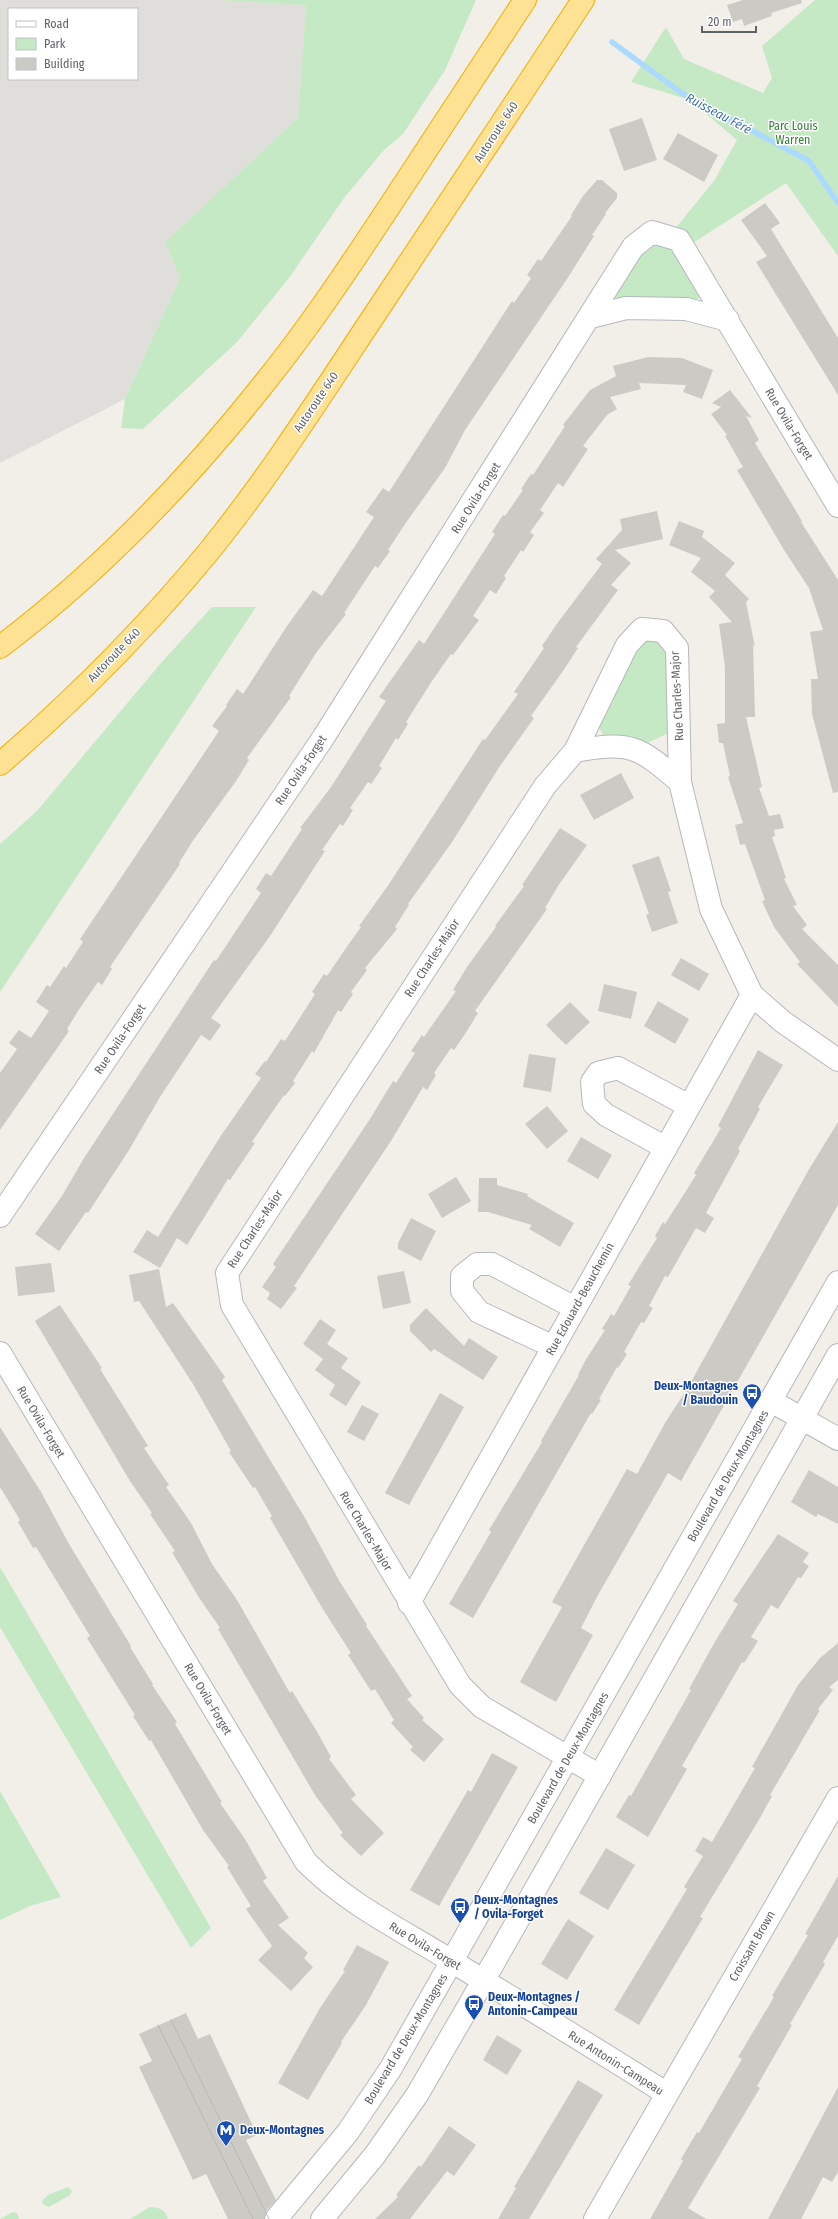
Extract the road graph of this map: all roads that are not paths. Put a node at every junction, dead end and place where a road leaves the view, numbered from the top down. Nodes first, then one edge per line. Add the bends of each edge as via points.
1 (525, 0) edge
2 (583, 0) edge
3 (590, 317) junction
4 (728, 320) junction
5 (838, 506) edge
6 (0, 647) edge
7 (575, 751) junction
8 (0, 764) edge
9 (680, 782) junction
10 (752, 995) junction
11 (838, 1060) edge
12 (689, 1106) junction
13 (666, 1148) junction
14 (0, 1216) edge
15 (838, 1282) edge
16 (576, 1308) junction
17 (554, 1347) junction
18 (0, 1353) edge
19 (838, 1355) edge
20 (771, 1401) junction
21 (802, 1418) junction
22 (838, 1439) edge
23 (409, 1603) junction
24 (568, 1758) junction
25 (600, 1776) junction
26 (838, 1798) edge
27 (453, 1962) junction
28 (484, 1981) junction
29 (668, 2094) junction
30 (276, 2219) edge
31 (322, 2219) edge
32 (594, 2219) edge

1 - 6 highway via 358,254 249,403 200,461 123,540 72,588
2 - 8 highway, Autoroute 640 via 361,335 270,470 230,524 142,627 68,702
3 - 4 street via 626,308 686,309
3 - 4 street, Rue Ovila-Forget via 633,248 652,232 679,240
3 - 14 street, Rue Ovila-Forget via 323,738
4 - 5 street, Rue Ovila-Forget
7 - 9 street via 608,745 635,749 650,756
7 - 9 street, Rue Charles-Major via 627,645 642,629 663,632 677,648
7 - 23 street, Rue Charles-Major via 545,786 227,1273 232,1305
9 - 10 street, Rue Charles-Major via 711,908
10 - 11 street, Rue Charles-Major via 783,1022
10 - 12 street, Rue Edouard-Beauchemin
12 - 13 street, Rue Edouard-Beauchemin
12 - 13 street via 618,1068 598,1073 592,1082 594,1104 606,1115
13 - 16 street, Rue Edouard-Beauchemin
15 - 20 street, Boulevard de Deux-Montagnes
16 - 17 street, Rue Edouard-Beauchemin
16 - 17 street via 492,1264 477,1264 462,1276 462,1291 479,1312
17 - 23 street, Rue Edouard-Beauchemin
18 - 27 street, Rue Ovila-Forget via 306,1862 325,1881 363,1909
19 - 21 street
20 - 21 street
20 - 24 street, Boulevard de Deux-Montagnes
21 - 22 street
21 - 25 street
23 - 24 street, Rue Charles-Major via 460,1685 482,1707
24 - 25 street, Rue Charles-Major
24 - 27 street, Boulevard de Deux-Montagnes
25 - 28 street
26 - 29 street, Croissant Brown
27 - 28 street, Rue Ovila-Forget
27 - 30 street, Boulevard de Deux-Montagnes via 391,2068 359,2116 323,2164
28 - 29 street, Rue Antonin-Campeau
28 - 31 street via 403,2116 375,2155
29 - 32 street, Rue Antonin-Campeau

